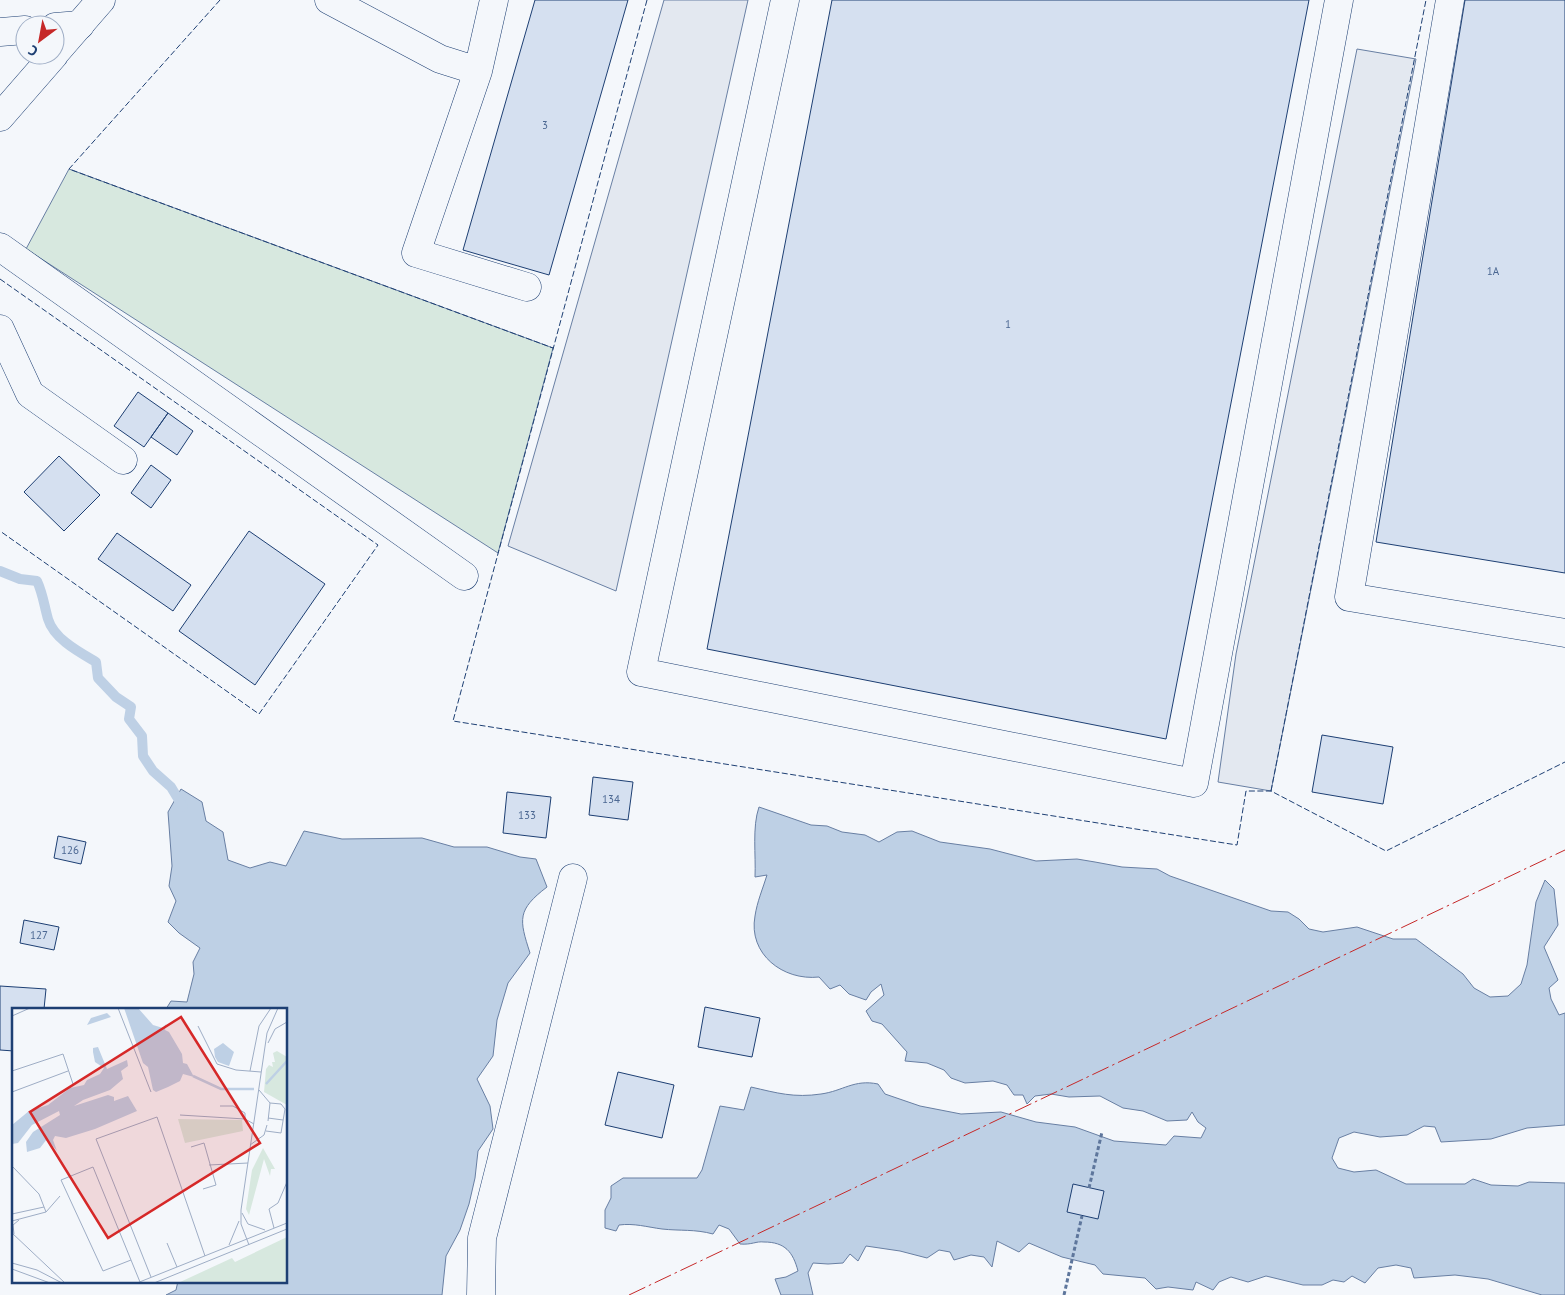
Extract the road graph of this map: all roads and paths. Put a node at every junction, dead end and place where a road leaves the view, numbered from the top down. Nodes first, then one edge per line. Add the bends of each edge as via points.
1 (100, 0) edge
2 (329, 0) edge
3 (494, 0) edge
4 (785, 0) edge
5 (1338, 0) edge
6 (1450, 0) edge
7 (67, 26) edge
8 (15, 31) edge
9 (0, 32) edge
10 (45, 65) edge
11 (478, 70) junction
12 (0, 117) edge
13 (0, 247) edge
14 (527, 287) dead end
15 (0, 329) edge
16 (123, 460) dead end
17 (464, 576) dead end
18 (1565, 633) edge
19 (573, 878) dead end
20 (1102, 1132) dead end
21 (1089, 1188) dead end
22 (1082, 1216) dead end
23 (481, 1295) edge
24 (1064, 1295) edge

1 - 7 main road
2 - 11 main road via 440,59
3 - 11 main road
4 - 5 main road via 641,672 1194,783
6 - 18 main road via 1349,597
8 - 9 main road
10 - 12 main road
11 - 14 main road via 416,253
13 - 17 main road
15 - 16 main road via 30,394
19 - 23 main road via 482,1238
20 - 21 path
22 - 24 path

